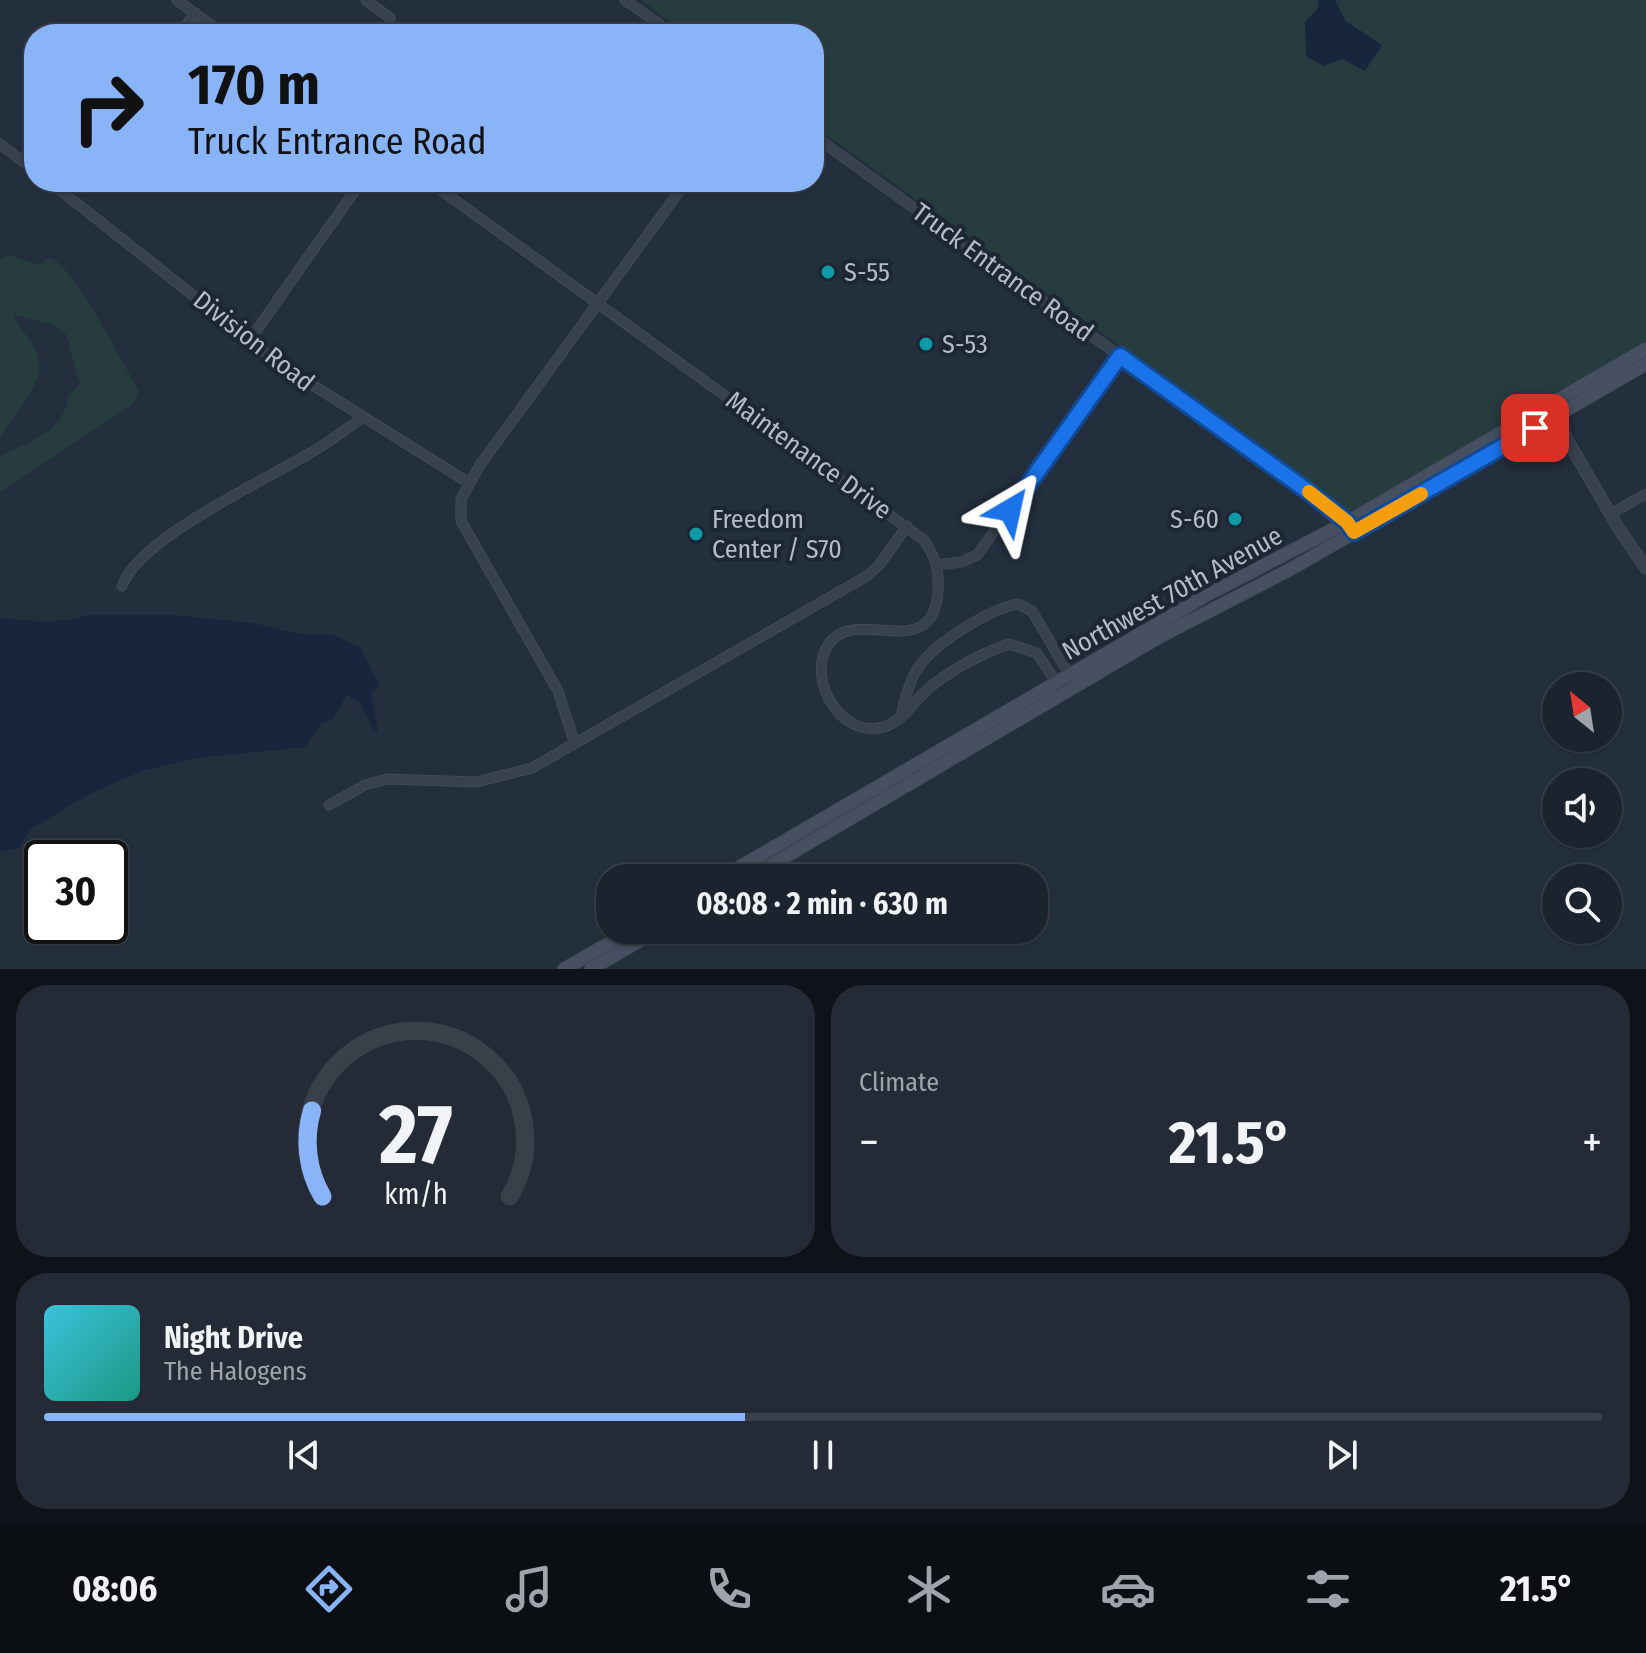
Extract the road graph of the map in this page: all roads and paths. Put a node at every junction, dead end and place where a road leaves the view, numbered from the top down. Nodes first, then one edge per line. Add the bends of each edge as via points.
1 (177, 0) edge
2 (366, 0) edge
3 (625, 0) edge
4 (195, 13) junction
5 (390, 18) dead end
6 (187, 24) edge
7 (210, 24) edge
8 (659, 24) edge
9 (824, 143) edge
10 (0, 144) edge
11 (24, 162) edge
12 (354, 192) edge
13 (444, 192) edge
14 (679, 192) edge
15 (65, 193) edge
16 (598, 303) junction
17 (251, 338) junction
18 (1646, 349) edge
19 (1120, 356) junction
20 (1646, 364) edge
21 (1551, 411) junction
22 (361, 419) junction
23 (469, 483) junction
24 (1646, 494) edge
25 (1610, 514) junction
26 (907, 526) junction
27 (1351, 527) junction
28 (937, 565) junction
29 (1646, 568) edge
30 (122, 586) dead end
31 (1069, 674) junction
32 (1059, 687) junction
33 (901, 715) junction
34 (575, 744) junction
35 (329, 805) dead end
36 (746, 864) edge
37 (772, 864) edge
38 (608, 944) edge
39 (634, 944) edge
40 (564, 969) edge
41 (591, 969) edge

1 - 4 street
2 - 5 street
3 - 8 street
4 - 6 street
4 - 7 street
9 - 19 street, Truck Entrance Road
10 - 11 street
12 - 17 street
13 - 16 street, Maintenance Drive
14 - 16 street
15 - 17 street, Division Road
16 - 23 street
16 - 26 street, Maintenance Drive
17 - 22 street, Division Road via 282,366
18 - 21 main road, Northwest 70th Avenue
19 - 27 street, Truck Entrance Road
19 - 28 street via 977,555
20 - 21 main road, Northwest 70th Avenue
21 - 25 street
21 - 27 main road, Northwest 70th Avenue
22 - 23 street, Division Road
22 - 30 street via 179,530 134,564
23 - 34 street via 461,499 461,521 558,691
24 - 25 street
25 - 29 street
26 - 28 street, Maintenance Drive via 924,540
26 - 34 street via 867,576
27 - 31 main road, Northwest 70th Avenue via 1205,596
27 - 32 main road, Northwest 70th Avenue
28 - 33 street via 937,600 923,624 895,634 849,629 825,652 822,686 836,709 861,727 890,725
31 - 32 main road, Northwest 70th Avenue
31 - 33 street via 1032,611 1009,605 926,657 909,686
32 - 33 street via 1037,653 1009,644 937,682
32 - 36 main road, Northwest 70th Avenue
32 - 37 main road, Northwest 70th Avenue
34 - 35 street via 519,773 467,783 387,779
38 - 40 main road
39 - 41 main road

